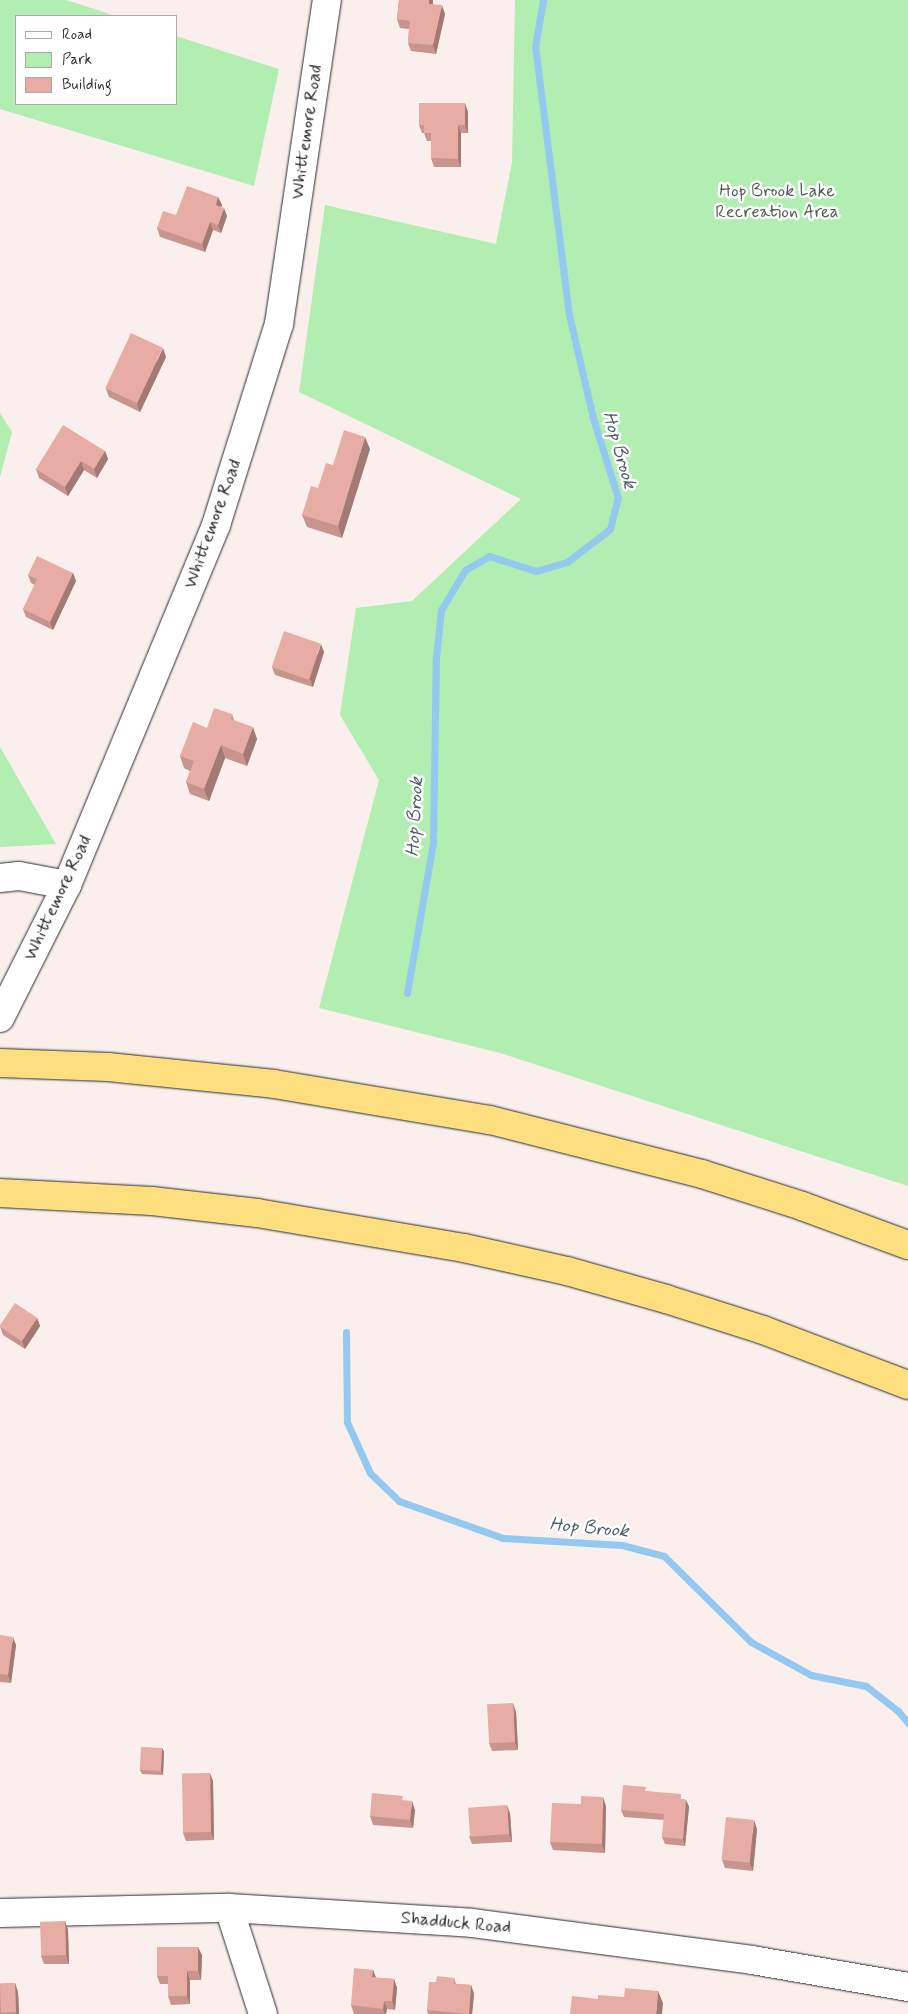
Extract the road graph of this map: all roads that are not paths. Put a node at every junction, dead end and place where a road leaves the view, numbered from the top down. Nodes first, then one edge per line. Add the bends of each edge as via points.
1 (327, 0) edge
2 (0, 878) edge
3 (67, 886) junction
4 (0, 1018) edge
5 (0, 1063) edge
6 (0, 1193) edge
7 (908, 1245) edge
8 (908, 1385) edge
9 (228, 1908) junction
10 (0, 1913) edge
11 (908, 1987) edge
12 (263, 2014) edge

1 - 3 street, Whittemore Road via 279,324 216,525
2 - 3 street via 19,876
3 - 4 street, Whittemore Road
5 - 7 highway via 165,1072 274,1084 490,1120 702,1174
6 - 8 highway via 152,1201 256,1213 464,1248 567,1271 666,1299 764,1330
9 - 10 street, Shadduck Road
9 - 11 street, Shadduck Road via 472,1923 752,1960
9 - 12 street

